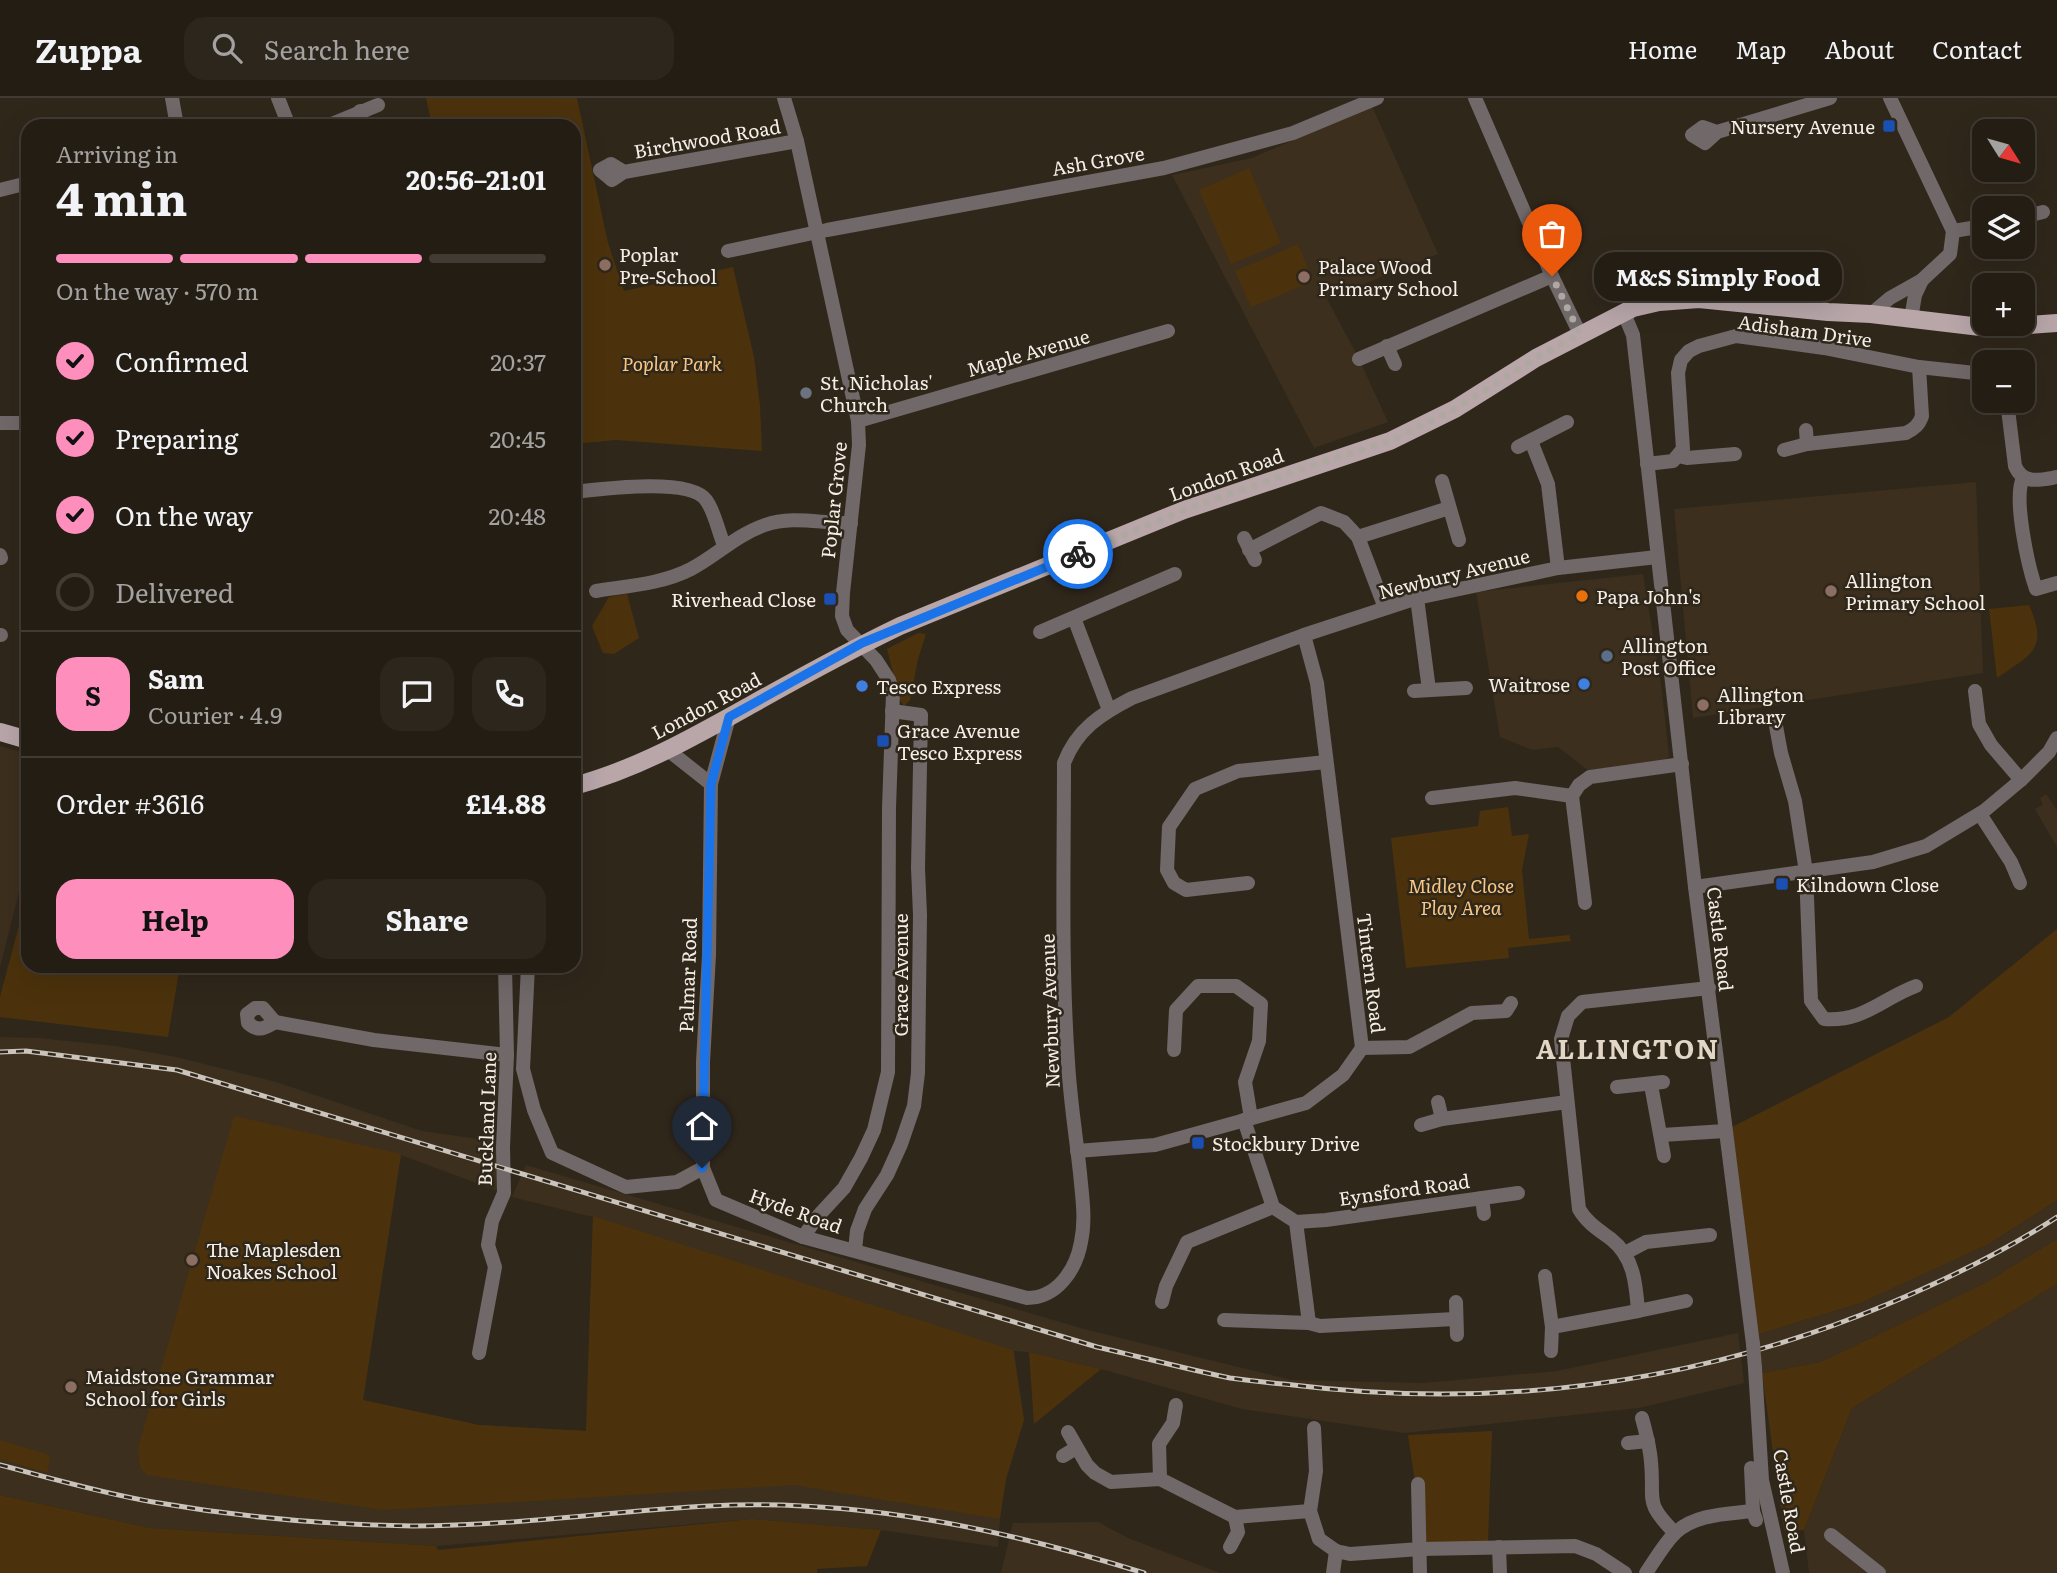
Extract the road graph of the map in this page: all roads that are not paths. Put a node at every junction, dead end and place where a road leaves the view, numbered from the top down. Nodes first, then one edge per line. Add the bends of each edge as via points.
1 (172, 98) edge
2 (278, 98) edge
3 (784, 98) edge
4 (1377, 98) edge
5 (1475, 98) edge
6 (1830, 98) edge
7 (1890, 98) edge
8 (377, 105) dead end
9 (176, 119) edge
10 (286, 119) edge
11 (361, 119) edge
12 (1717, 132) dead end
13 (797, 141) junction
14 (624, 173) dead end
15 (21, 185) edge
16 (0, 190) edge
17 (2043, 212) dead end
18 (2035, 214) edge
19 (1972, 228) edge
20 (1953, 231) junction
21 (818, 232) junction
22 (729, 251) dead end
23 (1552, 276) junction
24 (1922, 280) junction
25 (1623, 311) junction
26 (1871, 314) junction
27 (1911, 320) junction
28 (2057, 323) edge
29 (1168, 331) dead end
30 (1580, 334) junction
31 (1387, 346) junction
32 (1359, 359) dead end
33 (1395, 364) dead end
34 (1919, 367) junction
35 (1972, 373) edge
36 (2008, 413) edge
37 (858, 421) junction
38 (1567, 422) dead end
39 (0, 423) edge
40 (21, 423) edge
41 (1784, 450) dead end
42 (1735, 454) dead end
43 (1678, 456) junction
44 (1647, 464) junction
45 (2023, 478) junction
46 (2057, 478) edge
47 (1442, 481) dead end
48 (581, 491) edge
49 (1449, 508) junction
50 (850, 523) junction
51 (1358, 537) junction
52 (1459, 540) dead end
53 (724, 545) junction
54 (1249, 549) dead end
55 (1657, 557) junction
56 (1558, 568) junction
57 (1175, 574) dead end
58 (2057, 583) edge
59 (596, 590) dead end
60 (1417, 598) junction
61 (1385, 608) junction
62 (1074, 618) junction
63 (1040, 632) dead end
64 (1304, 635) junction
65 (862, 643) junction
66 (1466, 688) dead end
67 (1975, 691) dead end
68 (1109, 710) junction
69 (892, 711) junction
70 (729, 717) junction
71 (1776, 726) dead end
72 (0, 732) edge
73 (21, 738) edge
74 (2057, 738) edge
75 (668, 750) junction
76 (2053, 754) edge
77 (1326, 762) junction
78 (1682, 764) junction
79 (2021, 780) junction
80 (581, 784) edge
81 (711, 784) junction
82 (1572, 796) junction
83 (1432, 798) dead end
84 (1980, 814) junction
85 (1806, 872) junction
86 (1249, 883) dead end
87 (2020, 883) dead end
88 (1695, 887) junction
89 (1585, 903) dead end
90 (505, 973) edge
91 (528, 973) edge
92 (1916, 986) dead end
93 (1709, 988) junction
94 (1511, 1003) dead end
95 (275, 1022) dead end
96 (1362, 1048) junction
97 (1174, 1050) dead end
98 (507, 1055) junction
99 (1617, 1087) dead end
100 (1438, 1102) dead end
101 (1567, 1102) junction
102 (1248, 1119) junction
103 (1442, 1119) junction
104 (1421, 1125) dead end
105 (1725, 1131) junction
106 (1662, 1135) junction
107 (1077, 1151) junction
108 (1664, 1156) dead end
109 (702, 1168) junction
110 (1518, 1192) dead end
111 (1482, 1198) junction
112 (1273, 1207) junction
113 (1484, 1213) dead end
114 (1296, 1222) junction
115 (1710, 1236) dead end
116 (803, 1237) junction
117 (855, 1250) junction
118 (1625, 1253) junction
119 (1545, 1276) dead end
120 (1027, 1298) joint
121 (1686, 1301) dead end
122 (1162, 1302) dead end
123 (1456, 1303) dead end
124 (1638, 1311) junction
125 (1455, 1319) junction
126 (1224, 1320) dead end
127 (1309, 1323) junction
128 (1552, 1327) junction
129 (1457, 1335) dead end
130 (1551, 1351) dead end
131 (479, 1353) dead end
132 (1176, 1405) dead end
133 (1642, 1418) dead end
134 (1313, 1427) dead end
135 (1068, 1432) dead end
136 (1648, 1441) junction
137 (1628, 1443) dead end
138 (1751, 1468) dead end
139 (1160, 1479) junction
140 (1418, 1484) dead end
141 (1310, 1511) junction
142 (1236, 1517) junction
143 (1675, 1533) junction
144 (1831, 1535) dead end
145 (1229, 1547) dead end
146 (1499, 1547) junction
147 (1420, 1549) junction
148 (1336, 1551) junction
149 (1332, 1573) edge
150 (1420, 1573) edge
151 (1500, 1573) edge
152 (1625, 1573) edge
153 (1646, 1573) edge
154 (1783, 1573) edge
155 (1879, 1573) edge

1 - 9 street
2 - 10 street
3 - 13 street, Poplar Grove
4 - 21 street, Ash Grove via 1293,133 1164,168
5 - 23 street
6 - 12 street
7 - 20 street
8 - 11 street
13 - 14 street, Birchwood Road
13 - 21 street, Poplar Grove
15 - 16 street
17 - 18 street
19 - 20 street
20 - 24 street via 1950,254
21 - 22 street
21 - 37 street, Poplar Grove
23 - 30 street
23 - 31 street
24 - 26 street
24 - 27 street
25 - 26 main road, London Road via 1699,299
25 - 30 main road, London Road
25 - 44 street, Castle Road via 1633,335
26 - 27 main road, London Road
27 - 28 main road, London Road via 1989,328
29 - 37 street, Maple Avenue
30 - 65 main road, London Road via 1455,409 1390,441 1184,510
31 - 32 street
31 - 33 street
34 - 35 street, Adisham Drive
34 - 41 street via 1922,416 1913,429 1806,437
34 - 43 street, Adisham Drive via 1736,336 1699,346 1681,360 1678,373 1683,440
36 - 45 street via 2015,466
37 - 50 street, Poplar Grove
38 - 56 street via 1525,444 1548,484
39 - 40 street
42 - 43 street
43 - 44 street via 1673,461
44 - 55 street, Castle Road
45 - 46 street
45 - 58 street via 2018,493 2036,589
47 - 49 street
48 - 53 street via 620,487 698,492 706,500
49 - 51 street
49 - 52 street
50 - 53 street via 800,519 766,525
50 - 65 street, Poplar Grove via 842,616 847,630
51 - 54 street via 1345,522 1321,513
51 - 61 street
53 - 59 street via 690,569 656,582
55 - 56 street, Newbury Avenue
55 - 78 street, Castle Road
56 - 60 street, Newbury Avenue
57 - 62 street
60 - 61 street, Newbury Avenue
60 - 66 street via 1421,691
61 - 64 street, Newbury Avenue
62 - 63 street
62 - 68 street
64 - 68 street, Newbury Avenue
64 - 77 street, Tintern Road via 1317,683
65 - 69 street, Grace Avenue via 889,680
65 - 70 main road, London Road
67 - 79 street via 1979,724
68 - 107 street, Newbury Avenue via 1081,732 1064,762 1064,989
69 - 116 street, Grace Avenue via 888,1072 874,1130 861,1158 844,1188
69 - 117 street, Grace Avenue via 920,715 918,1073 914,1106 901,1144 865,1209
70 - 75 main road, London Road
70 - 81 street, Palmar Road
71 - 85 street via 1795,801
72 - 73 main road
74 - 76 street
75 - 80 main road, London Road via 612,776
75 - 81 street
76 - 79 street
77 - 86 street via 1237,771 1195,789 1169,827 1167,870 1174,883 1186,890
77 - 96 street, Tintern Road
78 - 82 street via 1590,778
78 - 88 street, Castle Road
79 - 84 street
81 - 109 street, Palmar Road
82 - 83 street via 1515,788
82 - 89 street
84 - 85 street via 1926,846 1873,862
84 - 87 street
85 - 88 street
85 - 92 street via 1811,1001 1824,1019 1858,1017
88 - 93 street, Castle Road
90 - 98 street, Buckland Lane
91 - 109 street, Buckland Lane via 523,1069 552,1153 626,1187 677,1182
93 - 101 street via 1582,1002 1568,1016 1561,1039
93 - 105 street, Castle Road
94 - 96 street via 1506,1011 1472,1013 1409,1046
95 - 98 street via 374,1041
96 - 102 street, Tintern Road via 1343,1075 1306,1103
97 - 102 street via 1176,1010 1198,986 1236,986 1261,1004 1259,1041 1245,1082
98 - 131 street, Buckland Lane via 504,1193 488,1245 495,1267
99 - 106 street via 1657,1084
100 - 103 street
101 - 103 street
101 - 118 street via 1579,1168 1579,1209 1584,1219
102 - 107 street, Tintern Road via 1155,1144
102 - 112 street
103 - 104 street
105 - 106 street
105 - 154 street, Castle Road, bridge via 1753,1344 1762,1480
106 - 108 street
107 - 120 street, Newbury Avenue via 1084,1226 1077,1258 1051,1293
109 - 116 street, Hyde Road via 716,1200
110 - 111 street, Eynsford Road
111 - 113 street
111 - 114 street, Eynsford Road
112 - 114 street
112 - 122 street via 1187,1242 1172,1288
114 - 127 street
115 - 118 street via 1646,1242
116 - 117 street, Hyde Road
117 - 120 street, Hyde Road
118 - 124 street via 1636,1280
119 - 128 street
121 - 124 street
123 - 125 street
124 - 128 street
125 - 127 street
125 - 129 street
126 - 127 street
128 - 130 street
132 - 139 street via 1173,1423 1159,1444
133 - 136 street
134 - 141 street via 1316,1471
135 - 139 street via 1070,1452 1111,1482
136 - 137 street
136 - 143 street via 1650,1493 1655,1510
138 - 143 street via 1754,1516 1702,1518
139 - 142 street
140 - 147 street
141 - 142 street
141 - 148 street via 1319,1539
142 - 145 street via 1238,1532
143 - 153 street
144 - 155 street
146 - 147 street
146 - 151 street
146 - 152 street via 1575,1546
147 - 148 street
147 - 150 street
148 - 149 street

